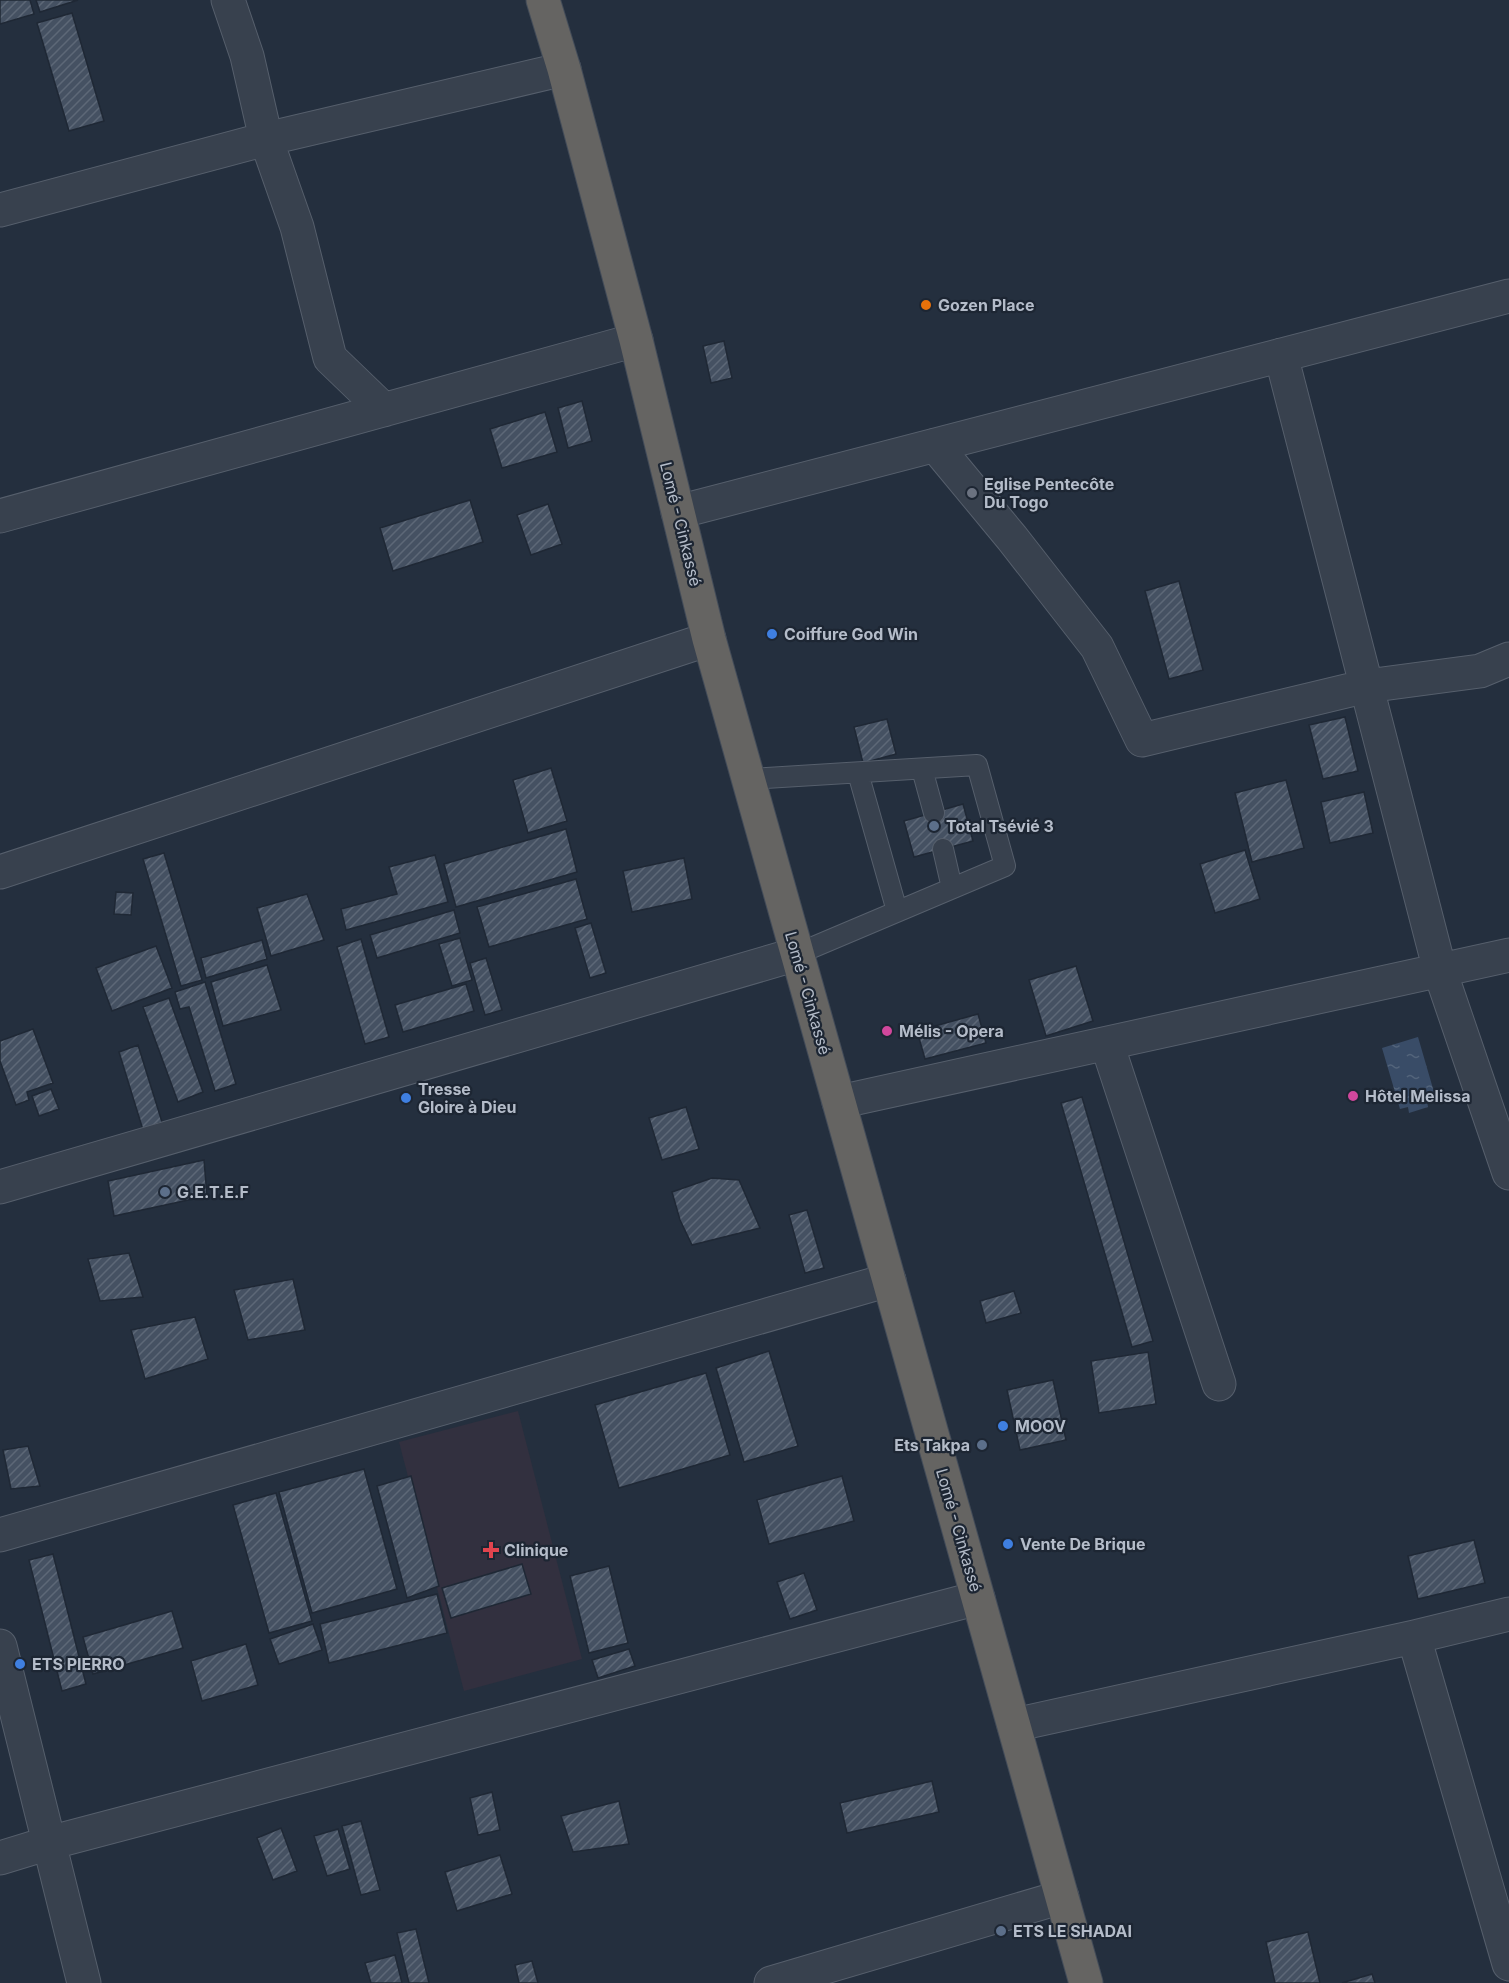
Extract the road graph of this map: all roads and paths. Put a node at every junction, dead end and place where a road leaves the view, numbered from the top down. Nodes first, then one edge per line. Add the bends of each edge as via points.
1 (228, 0) edge
2 (543, 0) edge
3 (564, 69) junction
4 (267, 139) junction
5 (0, 210) edge
6 (1509, 296) edge
7 (636, 340) junction
8 (1281, 355) junction
9 (384, 410) junction
10 (935, 445) junction
11 (678, 512) junction
12 (0, 516) edge
13 (709, 639) junction
14 (1509, 659) edge
15 (1367, 686) junction
16 (922, 769) junction
17 (858, 773) junction
18 (748, 779) junction
19 (934, 813) dead end
20 (943, 849) dead end
21 (0, 872) edge
22 (952, 888) junction
23 (897, 911) junction
24 (797, 954) junction
25 (1509, 955) edge
26 (1440, 971) junction
27 (1107, 1044) junction
28 (839, 1102) junction
29 (1509, 1173) edge
30 (0, 1187) edge
31 (889, 1280) junction
32 (1219, 1384) dead end
33 (0, 1535) edge
34 (978, 1598) junction
35 (1509, 1614) edge
36 (1414, 1637) junction
37 (0, 1646) edge
38 (1014, 1725) junction
39 (49, 1843) junction
40 (0, 1858) edge
41 (1062, 1897) junction
42 (1509, 1964) edge
43 (84, 1983) edge
44 (771, 1983) edge
45 (1086, 1983) edge

1 - 4 street via 247,56
2 - 3 highway, Lomé - Cinkassé
3 - 4 street
3 - 7 highway, Lomé - Cinkassé
4 - 5 street
4 - 9 street via 297,227 330,358
6 - 8 street
7 - 9 street
7 - 11 highway, Lomé - Cinkassé
8 - 10 street
8 - 15 street
9 - 12 street
10 - 11 street
10 - 15 street via 1097,647 1142,740
11 - 13 highway, Lomé - Cinkassé
13 - 18 highway, Lomé - Cinkassé
13 - 21 street
14 - 15 street via 1480,671
15 - 26 street
16 - 17 lane
16 - 19 lane
16 - 22 lane via 977,765 1005,866
17 - 18 lane
17 - 23 lane
18 - 24 highway, Lomé - Cinkassé
20 - 22 lane
22 - 23 lane
23 - 24 lane
24 - 28 highway, Lomé - Cinkassé
24 - 30 street
25 - 26 street
26 - 27 street
26 - 29 street
27 - 28 street
27 - 32 street
28 - 31 highway, Lomé - Cinkassé
31 - 33 street
31 - 34 highway, Lomé - Cinkassé
34 - 38 highway, Lomé - Cinkassé
34 - 39 street
35 - 36 street
36 - 38 street
36 - 42 street
37 - 39 street
38 - 41 highway, Lomé - Cinkassé
39 - 40 street
39 - 43 street
41 - 44 street
41 - 45 highway, Lomé - Cinkassé

